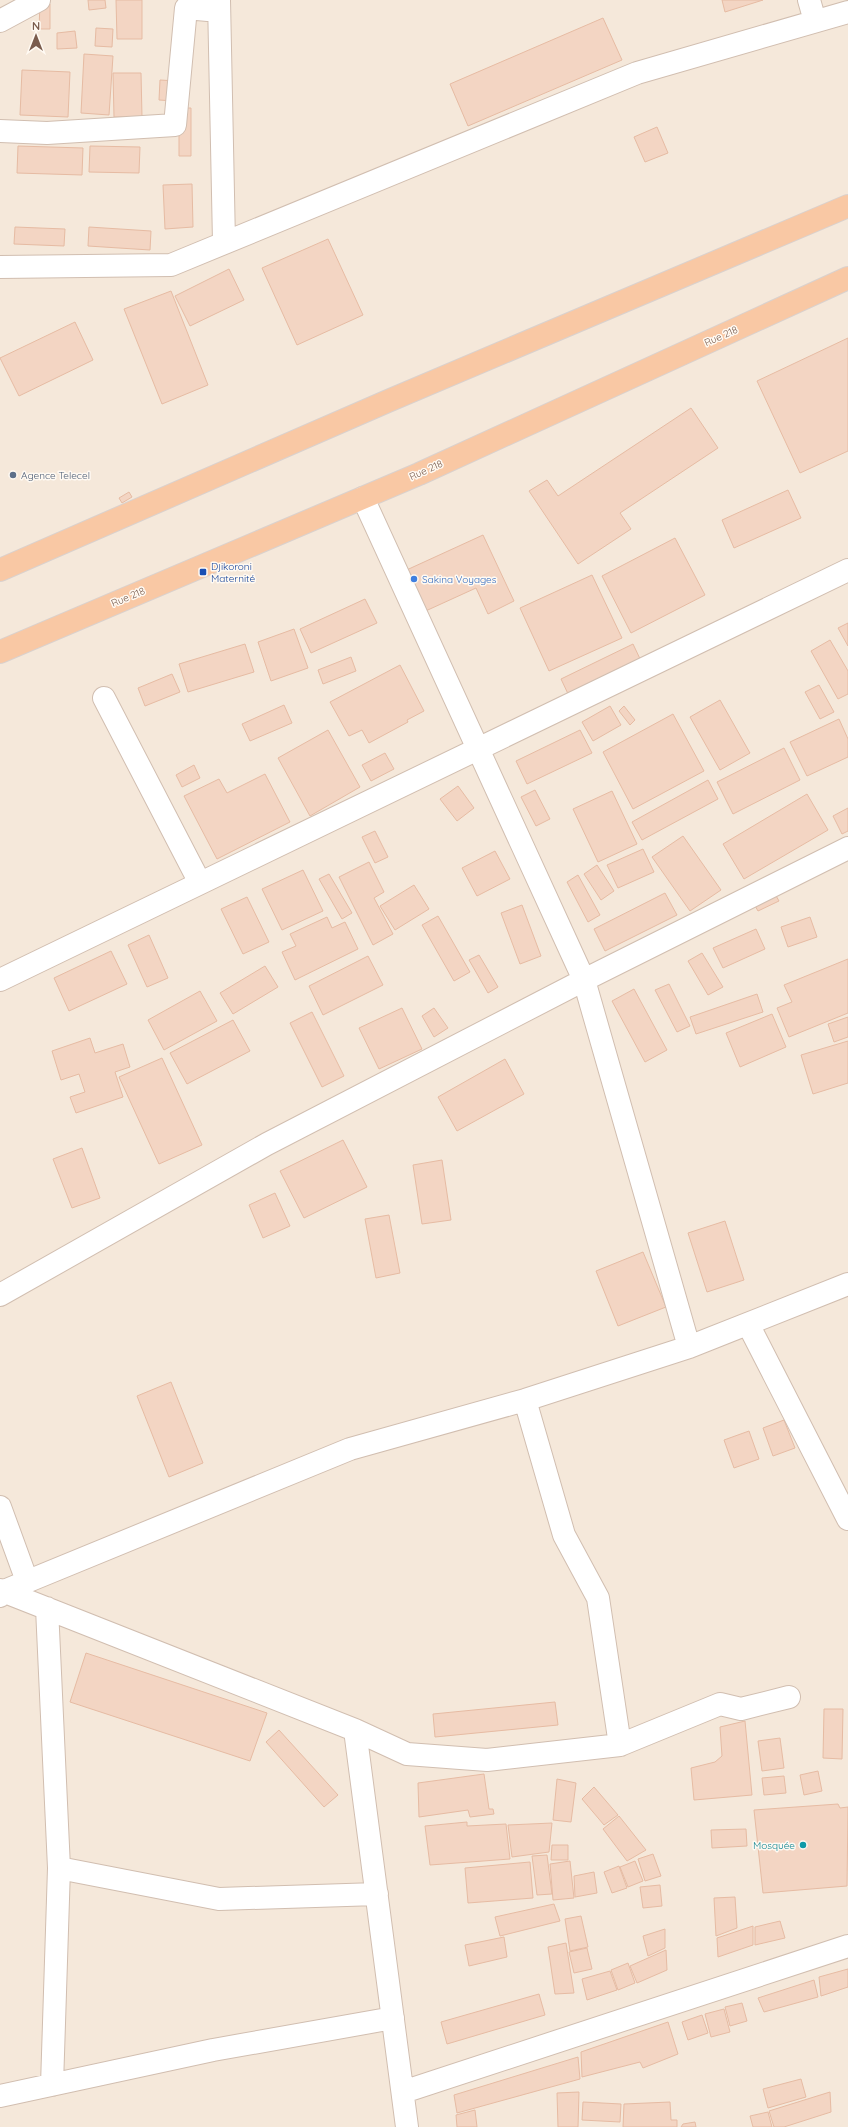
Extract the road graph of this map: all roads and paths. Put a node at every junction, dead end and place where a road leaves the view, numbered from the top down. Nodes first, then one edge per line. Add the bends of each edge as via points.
1 (39, 0) edge
2 (809, 0) edge
3 (219, 6) edge
4 (848, 12) edge
5 (0, 21) edge
6 (815, 21) junction
7 (0, 131) edge
8 (848, 206) edge
9 (224, 242) junction
10 (0, 267) edge
11 (848, 278) edge
12 (363, 498) junction
13 (0, 570) edge
14 (848, 570) edge
15 (0, 652) edge
16 (104, 698) dead end
17 (478, 749) junction
18 (848, 848) edge
19 (200, 883) junction
20 (0, 980) edge
21 (584, 980) junction
22 (848, 1284) edge
23 (0, 1295) edge
24 (748, 1324) junction
25 (689, 1347) junction
26 (525, 1400) junction
27 (0, 1507) edge
28 (848, 1519) edge
29 (27, 1582) junction
30 (1, 1592) edge
31 (47, 1608) junction
32 (789, 1697) dead end
33 (355, 1730) junction
34 (620, 1745) junction
35 (59, 1868) junction
36 (377, 1894) junction
37 (848, 1946) edge
38 (393, 2018) junction
39 (52, 2085) junction
40 (403, 2092) junction
41 (0, 2096) edge
42 (407, 2127) edge

1 - 5 street
2 - 6 street
3 - 7 street via 186,8 175,125 47,133
3 - 9 street
4 - 6 street
6 - 9 street via 637,73
8 - 13 highway
9 - 10 street via 171,265
11 - 12 highway, Rue 218
12 - 15 highway, Rue 218
12 - 17 street
14 - 17 street
16 - 19 street
17 - 19 street
17 - 21 street
18 - 21 street
19 - 20 street
21 - 23 street via 267,1144
21 - 25 street
22 - 24 street
24 - 25 street
24 - 28 street
25 - 26 street
26 - 29 street via 350,1449
26 - 34 street via 564,1535 598,1598
27 - 29 street
29 - 30 street
30 - 31 street
31 - 33 street
31 - 35 street
32 - 34 street via 741,1709 720,1704
33 - 34 street via 407,1754 487,1760
33 - 36 street
35 - 36 street via 219,1899
35 - 39 street
36 - 38 street
37 - 40 street
38 - 39 street via 213,2050
38 - 40 street
39 - 41 street
40 - 42 street

